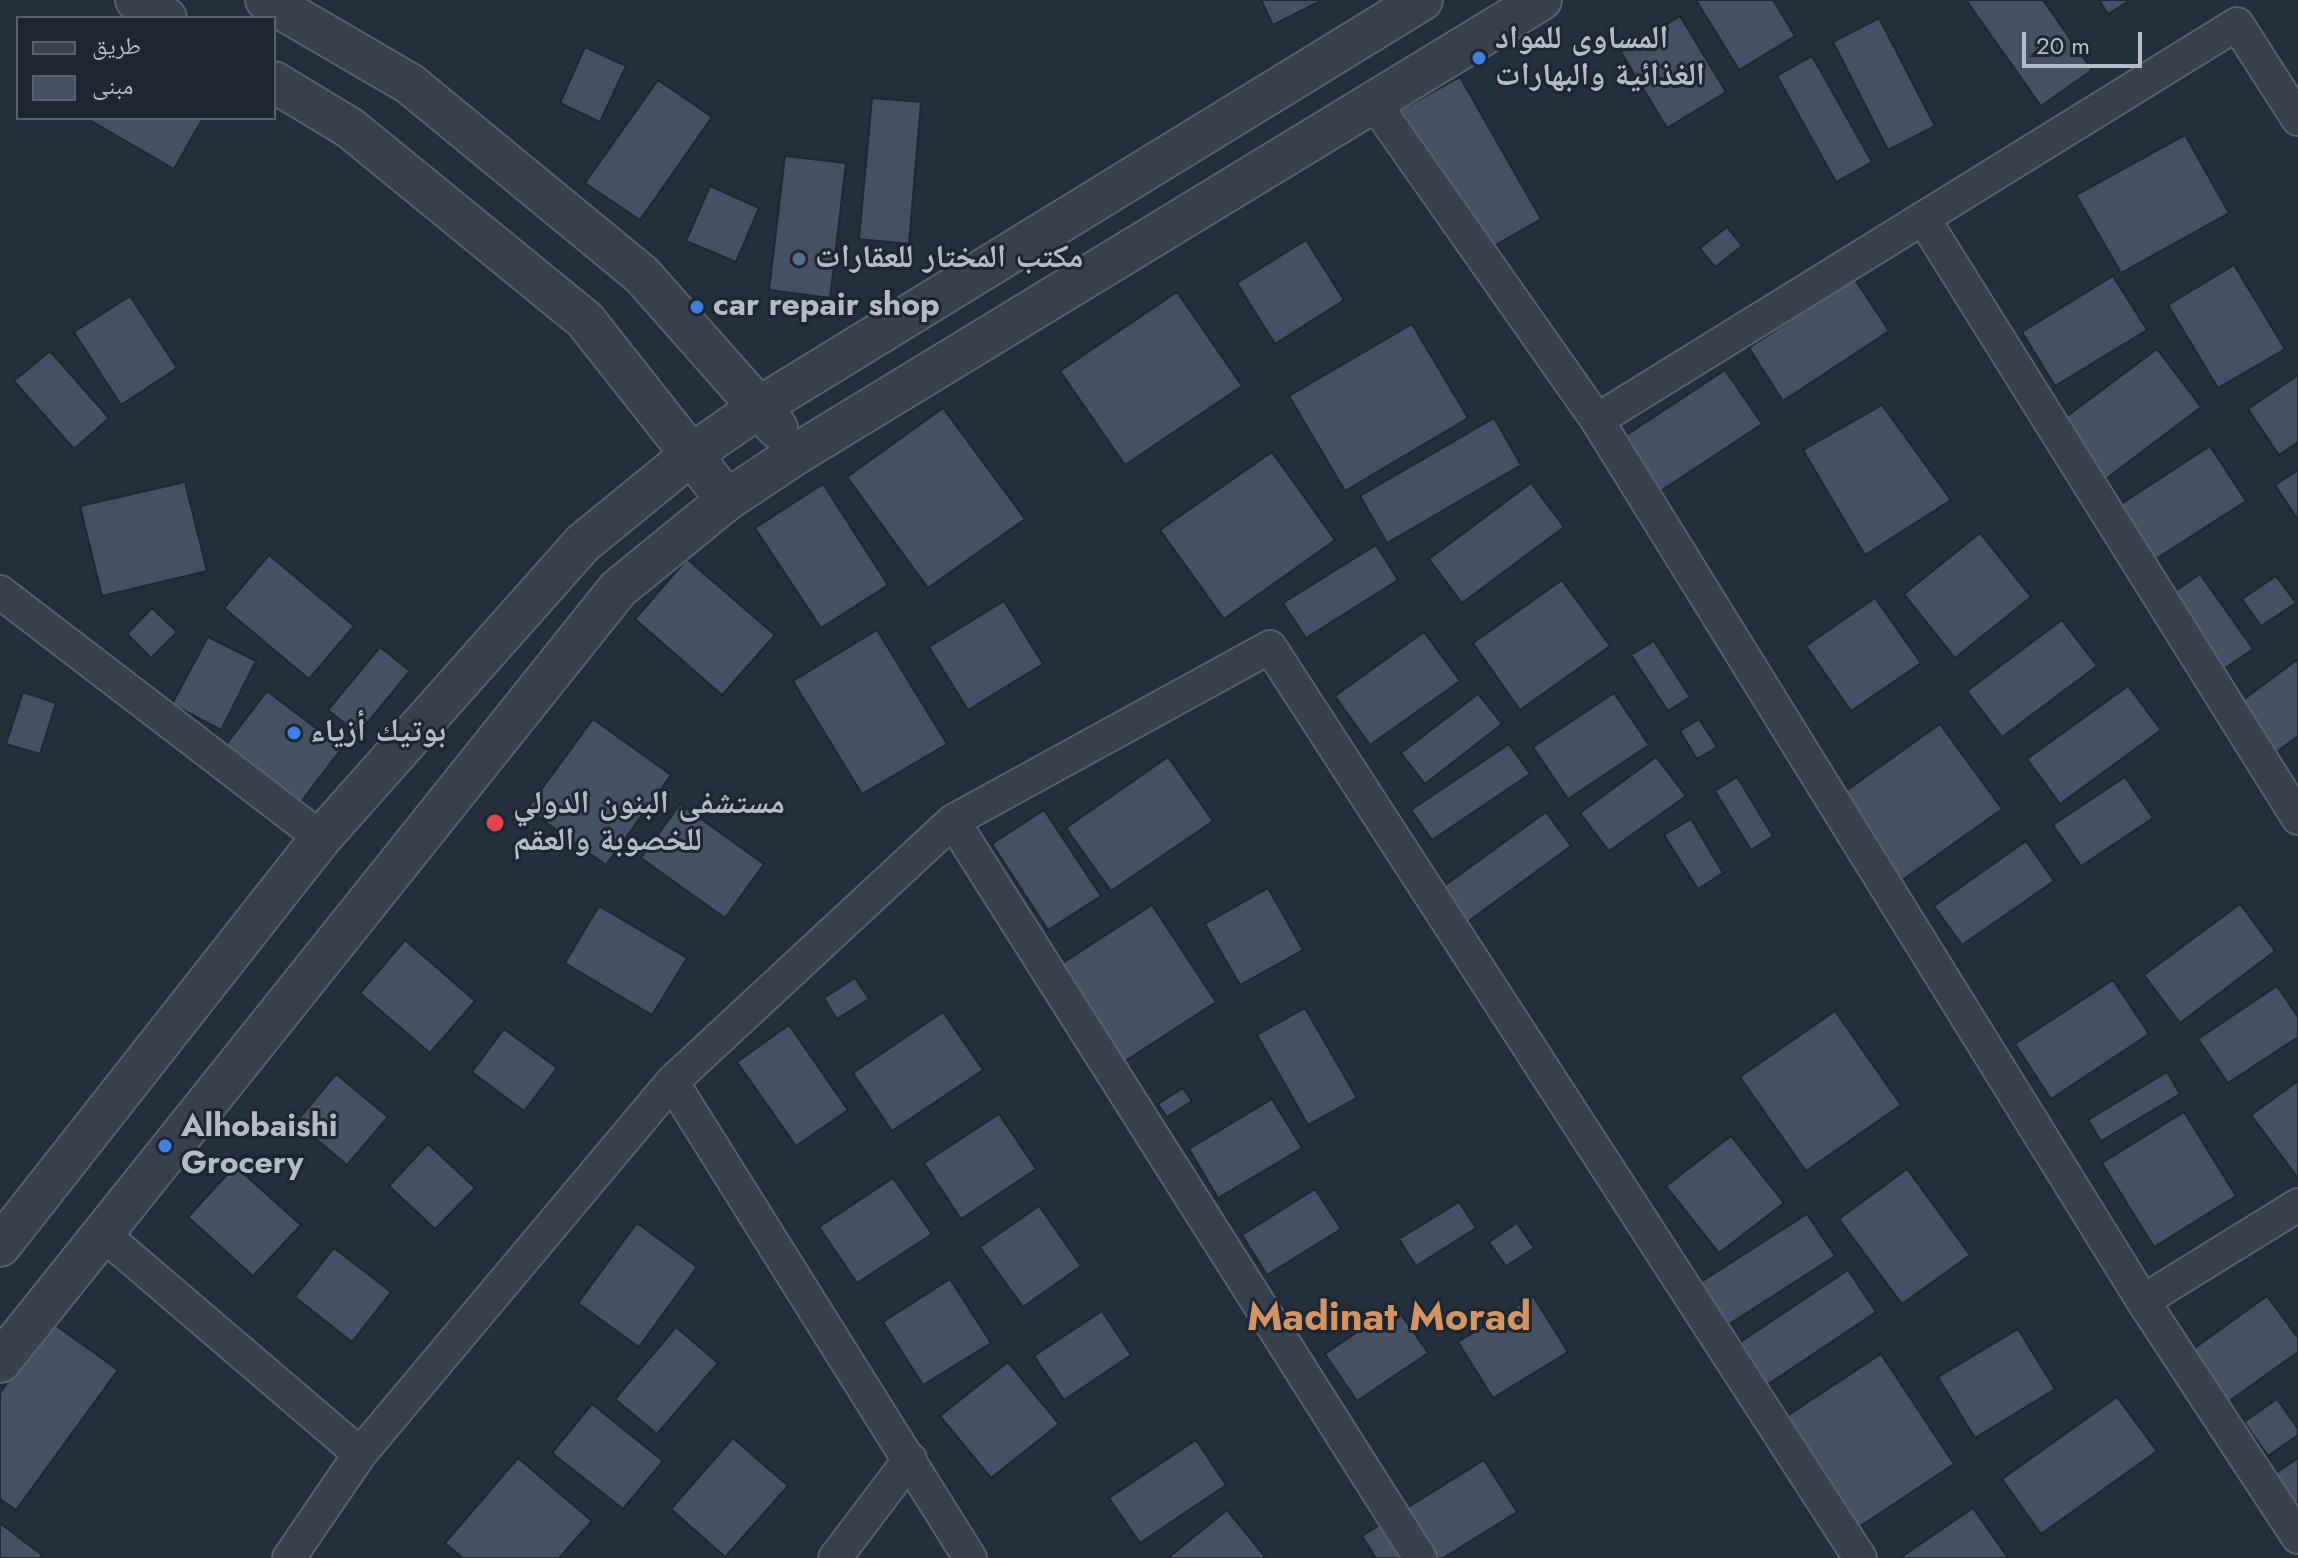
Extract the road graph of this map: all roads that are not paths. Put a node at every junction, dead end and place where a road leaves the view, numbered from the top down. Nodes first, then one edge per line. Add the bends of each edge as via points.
1 (136, 0) edge
2 (266, 0) edge
3 (1422, 0) edge
4 (1541, 0) edge
5 (163, 16) edge
6 (276, 83) edge
7 (1375, 104) junction
8 (2298, 119) edge
9 (1923, 218) junction
10 (761, 406) junction
11 (1597, 420) junction
12 (692, 454) junction
13 (796, 454) junction
14 (727, 500) junction
15 (0, 592) edge
16 (2298, 818) edge
17 (953, 821) junction
18 (321, 838) junction
19 (672, 1082) junction
20 (2298, 1205) edge
21 (104, 1235) junction
22 (0, 1246) edge
23 (2143, 1301) junction
24 (0, 1362) edge
25 (360, 1454) junction
26 (910, 1459) junction
27 (2298, 1537) edge
28 (289, 1558) edge
29 (835, 1558) edge
30 (970, 1558) edge
31 (1420, 1558) edge
32 (1860, 1558) edge

1 - 5 street
2 - 10 street via 410,84 642,275
3 - 10 street
4 - 7 street
6 - 12 street via 350,128 585,320
7 - 11 street
7 - 13 street
8 - 9 street via 2237,24
9 - 11 street
9 - 16 street
10 - 12 street
10 - 13 street
11 - 23 street
12 - 14 street
12 - 18 street via 583,543
13 - 14 street
14 - 21 street via 618,589
15 - 18 street
17 - 19 street
17 - 31 street
17 - 32 street via 1270,647
18 - 22 street
19 - 25 street
19 - 26 street
20 - 23 street
21 - 24 street
21 - 25 street
23 - 27 street
25 - 28 street
26 - 29 street
26 - 30 street

